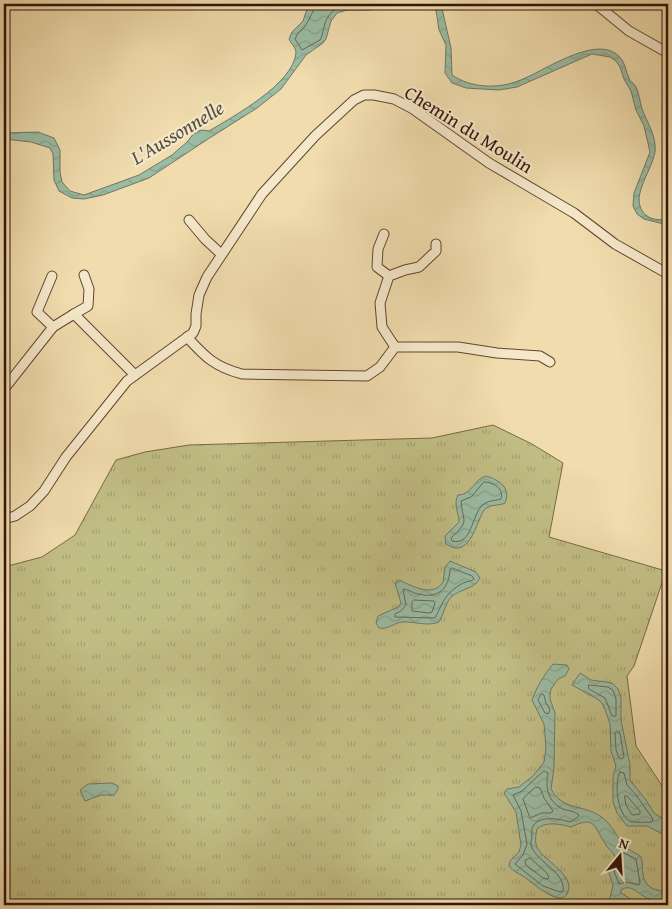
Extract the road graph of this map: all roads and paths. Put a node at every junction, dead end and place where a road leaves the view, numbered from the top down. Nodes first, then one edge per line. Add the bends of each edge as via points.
1 (596, 4) edge
2 (668, 53) edge
3 (189, 220) dead end
4 (384, 234) dead end
5 (436, 244) dead end
6 (222, 254) junction
7 (668, 274) edge
8 (84, 275) dead end
9 (52, 276) dead end
10 (389, 276) junction
11 (74, 314) junction
12 (53, 327) junction
13 (187, 337) junction
14 (395, 347) junction
15 (550, 362) dead end
16 (135, 375) junction
17 (4, 389) edge
18 (4, 519) edge

1 - 2 street via 629,31
3 - 6 street
4 - 10 street via 378,249 377,267
5 - 10 street via 436,251 419,267
6 - 7 street, Chemin du Moulin via 262,194 315,136 354,100 374,95 413,109 489,163
6 - 13 street, Chemin du Moulin via 199,295 196,326
8 - 11 street via 90,289 88,306
9 - 12 street via 37,312
10 - 14 street via 380,303 382,327
11 - 12 street
11 - 16 street
12 - 17 street
13 - 14 street via 211,362 242,374 367,376 380,367
13 - 16 street
14 - 15 street via 458,347 540,356
16 - 18 street via 66,456 44,491 30,506

